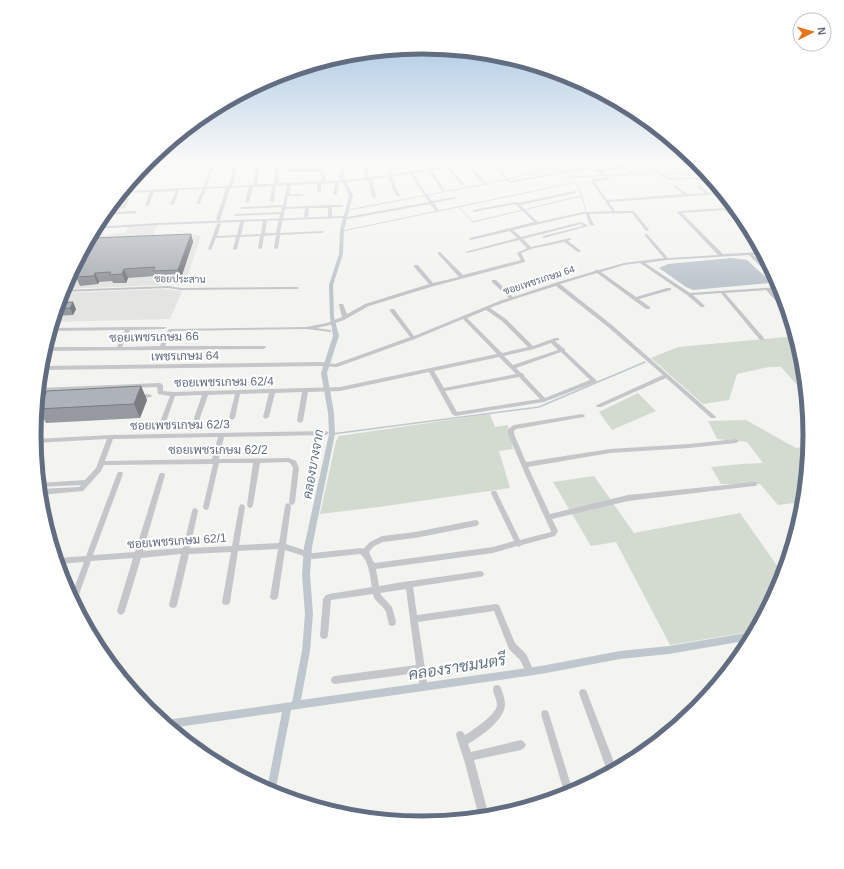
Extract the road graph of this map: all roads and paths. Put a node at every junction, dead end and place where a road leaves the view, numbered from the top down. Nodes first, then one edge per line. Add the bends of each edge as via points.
1 (125, 204) edge
2 (224, 204) edge
3 (285, 204) edge
4 (423, 204) edge
5 (432, 204) edge
6 (507, 204) edge
7 (518, 204) edge
8 (608, 204) edge
9 (330, 206) junction
10 (342, 206) dead end
11 (117, 207) edge
12 (284, 207) junction
13 (307, 207) junction
14 (242, 208) dead end
15 (438, 210) dead end
16 (474, 211) dead end
17 (135, 212) dead end
18 (614, 212) junction
19 (112, 213) edge
20 (585, 213) junction
21 (236, 215) dead end
22 (282, 216) junction
23 (734, 216) edge
24 (306, 217) dead end
25 (330, 217) dead end
26 (348, 218) dead end
27 (242, 222) dead end
28 (265, 222) dead end
29 (537, 223) junction
30 (592, 225) dead end
31 (511, 230) junction
32 (322, 232) dead end
33 (278, 234) junction
34 (262, 235) junction
35 (239, 236) junction
36 (214, 237) junction
37 (544, 237) dead end
38 (521, 238) junction
39 (471, 239) dead end
40 (570, 239) dead end
41 (564, 240) junction
42 (260, 248) dead end
43 (276, 248) dead end
44 (530, 248) junction
45 (210, 249) dead end
46 (236, 249) dead end
47 (579, 251) dead end
48 (467, 252) dead end
49 (440, 253) dead end
50 (757, 253) edge
51 (750, 254) junction
52 (721, 255) junction
53 (667, 259) junction
54 (641, 262) junction
55 (416, 266) dead end
56 (765, 269) edge
57 (597, 271) junction
58 (462, 277) junction
59 (494, 281) dead end
60 (557, 284) junction
61 (432, 285) junction
62 (298, 288) dead end
63 (669, 289) dead end
64 (774, 289) edge
65 (767, 290) junction
66 (69, 291) edge
67 (722, 293) junction
68 (689, 294) junction
69 (512, 299) junction
70 (636, 299) junction
71 (779, 301) edge
72 (341, 304) dead end
73 (703, 306) dead end
74 (487, 308) junction
75 (648, 308) dead end
76 (392, 310) dead end
77 (464, 317) junction
78 (344, 318) junction
79 (128, 328) junction
80 (164, 328) dead end
81 (306, 328) junction
82 (56, 330) edge
83 (329, 331) dead end
84 (413, 338) junction
85 (762, 339) dead end
86 (263, 346) dead end
87 (119, 347) junction
88 (162, 347) junction
89 (532, 348) junction
90 (51, 349) edge
91 (563, 350) junction
92 (501, 354) junction
93 (330, 367) joint
94 (513, 367) junction
95 (47, 368) edge
96 (431, 370) junction
97 (522, 375) junction
98 (666, 376) junction
99 (44, 390) edge
100 (442, 390) junction
101 (305, 391) junction
102 (238, 392) junction
103 (272, 392) junction
104 (206, 393) junction
105 (173, 394) junction
106 (149, 396) dead end
107 (127, 398) edge
108 (544, 400) junction
109 (60, 401) edge
110 (43, 402) edge
111 (599, 406) dead end
112 (582, 416) dead end
113 (266, 417) dead end
114 (713, 417) dead end
115 (232, 418) dead end
116 (196, 421) dead end
117 (300, 421) dead end
118 (163, 422) dead end
119 (326, 433) dead end
120 (222, 435) junction
121 (111, 437) junction
122 (41, 441) edge
123 (736, 441) dead end
124 (216, 460) junction
125 (258, 460) junction
126 (102, 463) junction
127 (524, 465) junction
128 (120, 474) dead end
129 (162, 475) dead end
130 (87, 482) junction
131 (67, 483) junction
132 (44, 484) edge
133 (754, 484) dead end
134 (65, 490) junction
135 (45, 492) edge
136 (494, 493) dead end
137 (250, 504) dead end
138 (206, 507) dead end
139 (242, 507) dead end
140 (195, 511) dead end
141 (549, 517) junction
142 (476, 523) dead end
143 (519, 544) junction
144 (282, 546) junction
145 (235, 548) junction
146 (186, 551) junction
147 (364, 552) junction
148 (138, 555) junction
149 (88, 559) junction
150 (62, 561) edge
151 (372, 565) junction
152 (480, 574) dead end
153 (408, 584) junction
154 (375, 590) junction
155 (76, 593) edge
156 (274, 598) dead end
157 (226, 602) dead end
158 (173, 605) dead end
159 (121, 611) dead end
160 (414, 618) junction
161 (392, 622) dead end
162 (324, 635) dead end
163 (528, 667) dead end
164 (421, 668) junction
165 (335, 680) dead end
166 (423, 682) dead end
167 (497, 689) dead end
168 (583, 692) dead end
169 (545, 714) dead end
170 (521, 746) dead end
171 (468, 757) junction
172 (610, 765) edge
173 (566, 787) edge
174 (482, 810) edge

1 - 11 street via 124,207
2 - 36 street
3 - 12 street
4 - 26 street
5 - 15 street
6 - 16 street
7 - 29 street
8 - 18 street
9 - 10 street
9 - 13 street
9 - 25 street
12 - 13 street
12 - 14 street
12 - 22 street
13 - 24 street
17 - 19 street
18 - 20 street
18 - 53 street via 633,212
20 - 29 street
20 - 30 street
21 - 22 street
22 - 33 street
23 - 52 street via 722,209 679,212
27 - 35 street
28 - 34 street
29 - 31 street
31 - 38 street
31 - 39 street
32 - 33 street
33 - 34 street
33 - 43 street
34 - 35 street
34 - 42 street
35 - 36 street
35 - 46 street
36 - 45 street
37 - 38 street via 587,226 582,223
38 - 44 street
38 - 48 street
40 - 41 street
41 - 44 street
41 - 47 street
44 - 58 street via 519,253 523,261
49 - 58 street
50 - 51 street, ซอยเพชรเกษม 64
51 - 52 street, ซอยเพชรเกษม 64
51 - 56 street
52 - 53 street, ซอยเพชรเกษม 64
53 - 54 street, ซอยเพชรเกษม 64
54 - 57 street, ซอยเพชรเกษม 64
54 - 68 street
55 - 61 street
57 - 60 street, ซอยเพชรเกษม 64
57 - 70 street
58 - 61 street
59 - 69 street
60 - 69 street, ซอยเพชรเกษม 64
60 - 98 street
61 - 78 street via 367,305
62 - 66 street, ซอยประสาน via 168,287
63 - 70 street
64 - 65 street
65 - 67 street
65 - 71 street
67 - 68 street
67 - 85 street
68 - 73 street
69 - 74 street, ซอยเพชรเกษม 64
70 - 75 street
72 - 78 street
74 - 77 street, ซอยเพชรเกษม 64
74 - 89 street via 504,320
76 - 84 street
77 - 84 street, ซอยเพชรเกษม 64
77 - 92 street
78 - 81 street
79 - 80 street
79 - 82 street
79 - 87 street
81 - 83 street
81 - 88 street via 170,330
84 - 93 street, ซอยเพชรเกษม 64
86 - 88 street, ซอยเพชรเกษม 66
87 - 88 street, ซอยเพชรเกษม 66
87 - 90 street, ซอยเพชรเกษม 66
89 - 91 street, ซอยเพชรเกษม 62/4 via 555,340
89 - 92 street, ซอยเพชรเกษม 62/4
91 - 94 street
91 - 108 street via 594,380
92 - 94 street
92 - 96 street, ซอยเพชรเกษม 62/4
93 - 95 street, เพชรเกษม 64 via 320,364
94 - 97 street
96 - 100 street
96 - 101 street, ซอยเพชรเกษม 62/4 via 346,388
97 - 100 street
97 - 108 street
98 - 111 street
98 - 114 street
99 - 105 street, ซอยเพชรเกษม 62/4 via 160,385 161,394
100 - 108 street via 455,414
101 - 103 street, ซอยเพชรเกษม 62/4
101 - 117 street
102 - 103 street, ซอยเพชรเกษม 62/4
102 - 104 street, ซอยเพชรเกษม 62/4
102 - 115 street
103 - 113 street
104 - 105 street, ซอยเพชรเกษม 62/4
104 - 116 street
105 - 118 street
106 - 107 street
109 - 110 street
112 - 127 street via 514,427 511,434
119 - 120 street, ซอยเพชรเกษม 62/3
120 - 121 street, ซอยเพชรเกษม 62/3
120 - 124 street
121 - 122 street, ซอยเพชรเกษม 62/3
121 - 126 street
123 - 127 street via 610,451
124 - 125 street, ซอยเพชรเกษม 62/2
124 - 126 street, ซอยเพชรเกษม 62/2
124 - 138 street
125 - 137 street
125 - 144 street, ซอยเพชรเกษม 62/2 via 289,460 296,468
126 - 130 street
127 - 141 street
128 - 149 street
129 - 148 street
130 - 131 street
130 - 134 street via 81,489
131 - 132 street
131 - 134 street
133 - 141 street via 628,498
134 - 135 street
136 - 143 street
139 - 145 street
140 - 146 street
141 - 143 street via 555,531 552,534
142 - 147 street via 382,539
143 - 151 street via 493,550
144 - 145 street, ซอยเพชรเกษม 62/1
144 - 147 street, ซอยเพชรเกษม 62/1 via 313,556
144 - 156 street
145 - 146 street, ซอยเพชรเกษม 62/1
145 - 157 street
146 - 148 street, ซอยเพชรเกษม 62/1
146 - 158 street
147 - 151 street
148 - 149 street, ซอยเพชรเกษม 62/1
148 - 159 street
149 - 150 street, ซอยเพชรเกษม 62/1
149 - 155 street
151 - 154 street
152 - 153 street
153 - 154 street
153 - 160 street
154 - 161 street via 376,597 390,609
154 - 162 street via 329,597
160 - 163 street via 496,607 512,646 523,657
160 - 164 street
164 - 165 street
164 - 166 street
167 - 171 street via 500,710 482,730 461,739
168 - 172 street
169 - 173 street
170 - 171 street
171 - 174 street

